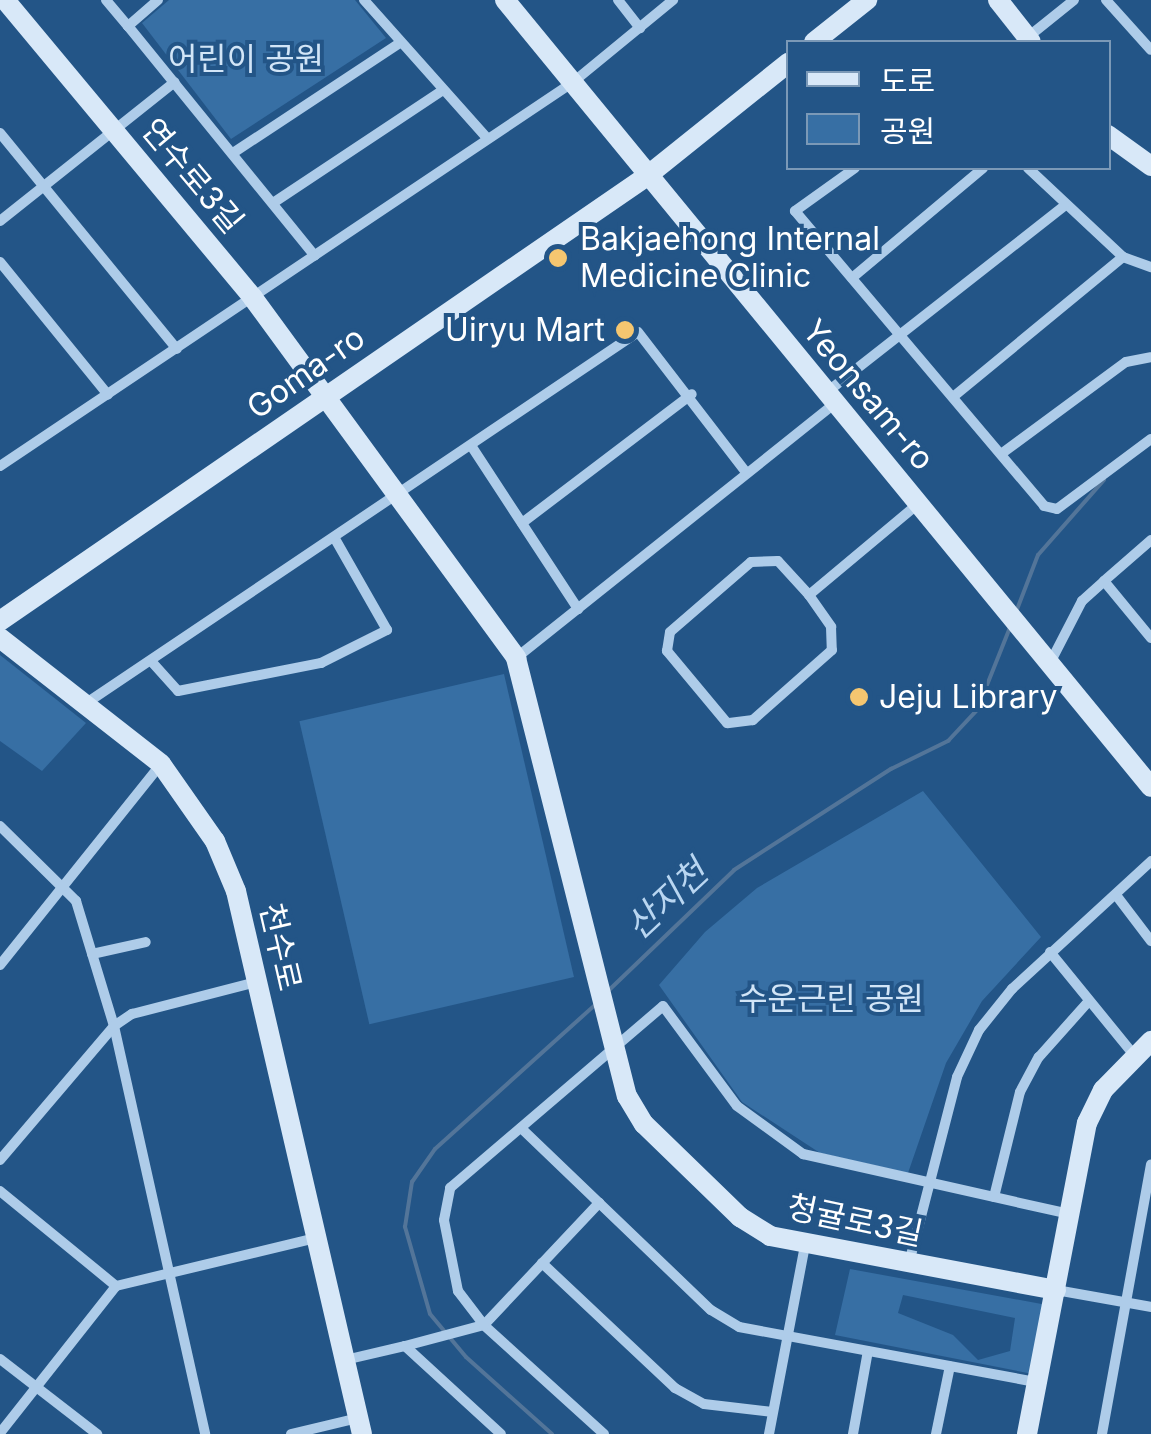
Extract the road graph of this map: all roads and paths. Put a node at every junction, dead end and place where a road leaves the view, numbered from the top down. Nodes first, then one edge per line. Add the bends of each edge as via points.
1 (4, 0) edge
2 (106, 0) edge
3 (158, 0) edge
4 (364, 0) edge
5 (505, 0) edge
6 (618, 0) edge
7 (673, 0) edge
8 (867, 0) edge
9 (998, 0) edge
10 (1074, 0) edge
11 (1106, 0) edge
12 (128, 26) junction
13 (640, 28) junction
14 (817, 40) edge
15 (1026, 40) edge
16 (1028, 40) edge
17 (400, 43) junction
18 (1151, 50) edge
19 (786, 65) edge
20 (175, 82) junction
21 (572, 83) junction
22 (443, 90) junction
23 (114, 128) junction
24 (0, 133) edge
25 (486, 137) junction
26 (1111, 137) edge
27 (234, 153) junction
28 (1151, 166) edge
29 (852, 170) edge
30 (982, 170) edge
31 (1030, 170) edge
32 (647, 176) junction
33 (43, 186) junction
34 (273, 203) junction
35 (1064, 206) junction
36 (0, 221) edge
37 (314, 256) junction
38 (1123, 258) junction
39 (0, 262) edge
40 (1151, 267) edge
41 (852, 278) junction
42 (253, 298) junction
43 (901, 336) junction
44 (177, 349) junction
45 (1151, 357) edge
46 (327, 394) junction
47 (692, 394) junction
48 (108, 395) junction
49 (830, 398) junction
50 (954, 398) junction
51 (1151, 439) edge
52 (472, 447) junction
53 (1001, 454) junction
54 (0, 466) edge
55 (746, 472) junction
56 (400, 496) junction
57 (919, 504) junction
58 (522, 524) junction
59 (335, 540) junction
60 (1151, 540) edge
61 (1104, 581) junction
62 (810, 594) junction
63 (578, 608) junction
64 (0, 621) edge
65 (1151, 637) edge
66 (0, 638) edge
67 (516, 658) junction
68 (1046, 660) junction
69 (151, 661) junction
70 (84, 705) junction
71 (160, 764) junction
72 (1151, 787) edge
73 (0, 826) edge
74 (1151, 860) edge
75 (64, 884) junction
76 (1116, 896) junction
77 (146, 942) dead end
78 (1151, 942) edge
79 (1050, 952) junction
80 (92, 954) junction
81 (0, 964) edge
82 (257, 982) junction
83 (1088, 1002) junction
84 (114, 1026) junction
85 (1142, 1048) edge
86 (615, 1049) junction
87 (521, 1128) junction
88 (0, 1160) edge
89 (1151, 1164) edge
90 (926, 1181) junction
91 (0, 1191) edge
92 (994, 1197) junction
93 (599, 1203) junction
94 (1070, 1214) junction
95 (316, 1238) junction
96 (805, 1246) junction
97 (908, 1263) junction
98 (542, 1264) junction
99 (168, 1274) junction
100 (116, 1286) junction
101 (1056, 1290) junction
102 (1121, 1304) junction
103 (1151, 1307) edge
104 (484, 1325) junction
105 (788, 1336) junction
106 (405, 1346) junction
107 (868, 1351) junction
108 (0, 1358) edge
109 (345, 1360) junction
110 (950, 1366) junction
111 (1038, 1382) junction
112 (36, 1387) junction
113 (773, 1412) junction
114 (360, 1426) edge
115 (0, 1433) edge
116 (96, 1434) edge
117 (205, 1434) edge
118 (290, 1434) edge
119 (502, 1434) edge
120 (604, 1434) edge
121 (769, 1434) edge
122 (853, 1434) edge
123 (936, 1434) edge
124 (1027, 1434) edge
125 (1102, 1434) edge

1 - 23 street, 연수로3길
2 - 12 street
3 - 12 street
4 - 17 street
5 - 21 street, Yeonsam-ro
6 - 13 street
7 - 13 street
8 - 14 street
9 - 15 street
10 - 16 street
11 - 18 street
12 - 20 street
13 - 21 street
17 - 22 street
17 - 27 street
19 - 32 street, Goma-ro
20 - 23 street
20 - 27 street
21 - 25 street
21 - 32 street, Yeonsam-ro
22 - 25 street
22 - 34 street
23 - 33 street
23 - 42 street, 연수로3길
24 - 33 street
25 - 37 street
26 - 28 street
27 - 34 street
29 - 41 street via 795,211
30 - 41 street
31 - 35 street
32 - 46 street, Goma-ro
32 - 49 street, Yeonsam-ro
33 - 36 street
33 - 44 street
34 - 37 street
35 - 38 street
35 - 43 street
37 - 42 street
38 - 40 street
38 - 50 street
39 - 48 street
41 - 43 street
42 - 44 street
42 - 46 street, 연수로3길
43 - 49 street
43 - 50 street
44 - 48 street
45 - 53 street via 1126,362
46 - 56 street
46 - 64 street, Goma-ro
47 - 52 street via 638,332
47 - 55 street
47 - 58 street
48 - 54 street
49 - 55 street
49 - 57 street, Yeonsam-ro
50 - 53 street
51 - 53 street via 1049,510
52 - 56 street
52 - 58 street
55 - 63 street
56 - 59 street
56 - 67 street
57 - 62 street
57 - 68 street, Yeonsam-ro
58 - 63 street
59 - 69 street
59 - 69 street via 387,630 321,663 178,691
60 - 61 street
61 - 65 street
61 - 68 street via 1082,602
62 - 62 street via 831,626 832,650 753,720 728,722 666,651 670,632 750,562 778,561
63 - 67 street
66 - 70 street, 천수로
67 - 86 street, 청귤로3길
68 - 72 street
69 - 70 street
70 - 71 street, 천수로
71 - 75 street
71 - 82 street, 천수로 via 216,841 236,891
73 - 75 street
74 - 76 street
75 - 80 street
75 - 81 street
76 - 78 street
76 - 79 street
77 - 80 street
79 - 83 street
79 - 90 street via 978,1030
80 - 84 street
82 - 84 street via 132,1014
82 - 95 street, 천수로
83 - 85 street
83 - 92 street via 1039,1057 1020,1092
84 - 88 street
84 - 99 street
85 - 94 street via 1103,1090 1087,1123
86 - 87 street
86 - 90 street via 663,1006 737,1106 802,1154
86 - 96 street, 청귤로3길 via 627,1096 644,1124 740,1217
87 - 93 street
87 - 104 street via 450,1188 444,1220 458,1291
89 - 102 street
90 - 92 street
90 - 97 street
91 - 100 street
92 - 94 street
93 - 98 street
93 - 105 street via 711,1310 738,1326
94 - 101 street
95 - 99 street
95 - 109 street, 천수로
96 - 97 street, 청귤로3길
96 - 105 street
97 - 101 street, 청귤로3길
98 - 104 street
98 - 113 street via 675,1388 704,1404
99 - 100 street
99 - 117 street
100 - 112 street
101 - 102 street
101 - 111 street
102 - 103 street
102 - 125 street
104 - 106 street
104 - 120 street
105 - 107 street
105 - 113 street
106 - 109 street
106 - 119 street
107 - 110 street
107 - 122 street
108 - 112 street
109 - 114 street, 천수로
110 - 111 street
110 - 123 street
111 - 124 street
112 - 115 street
112 - 116 street
113 - 121 street
114 - 118 street

